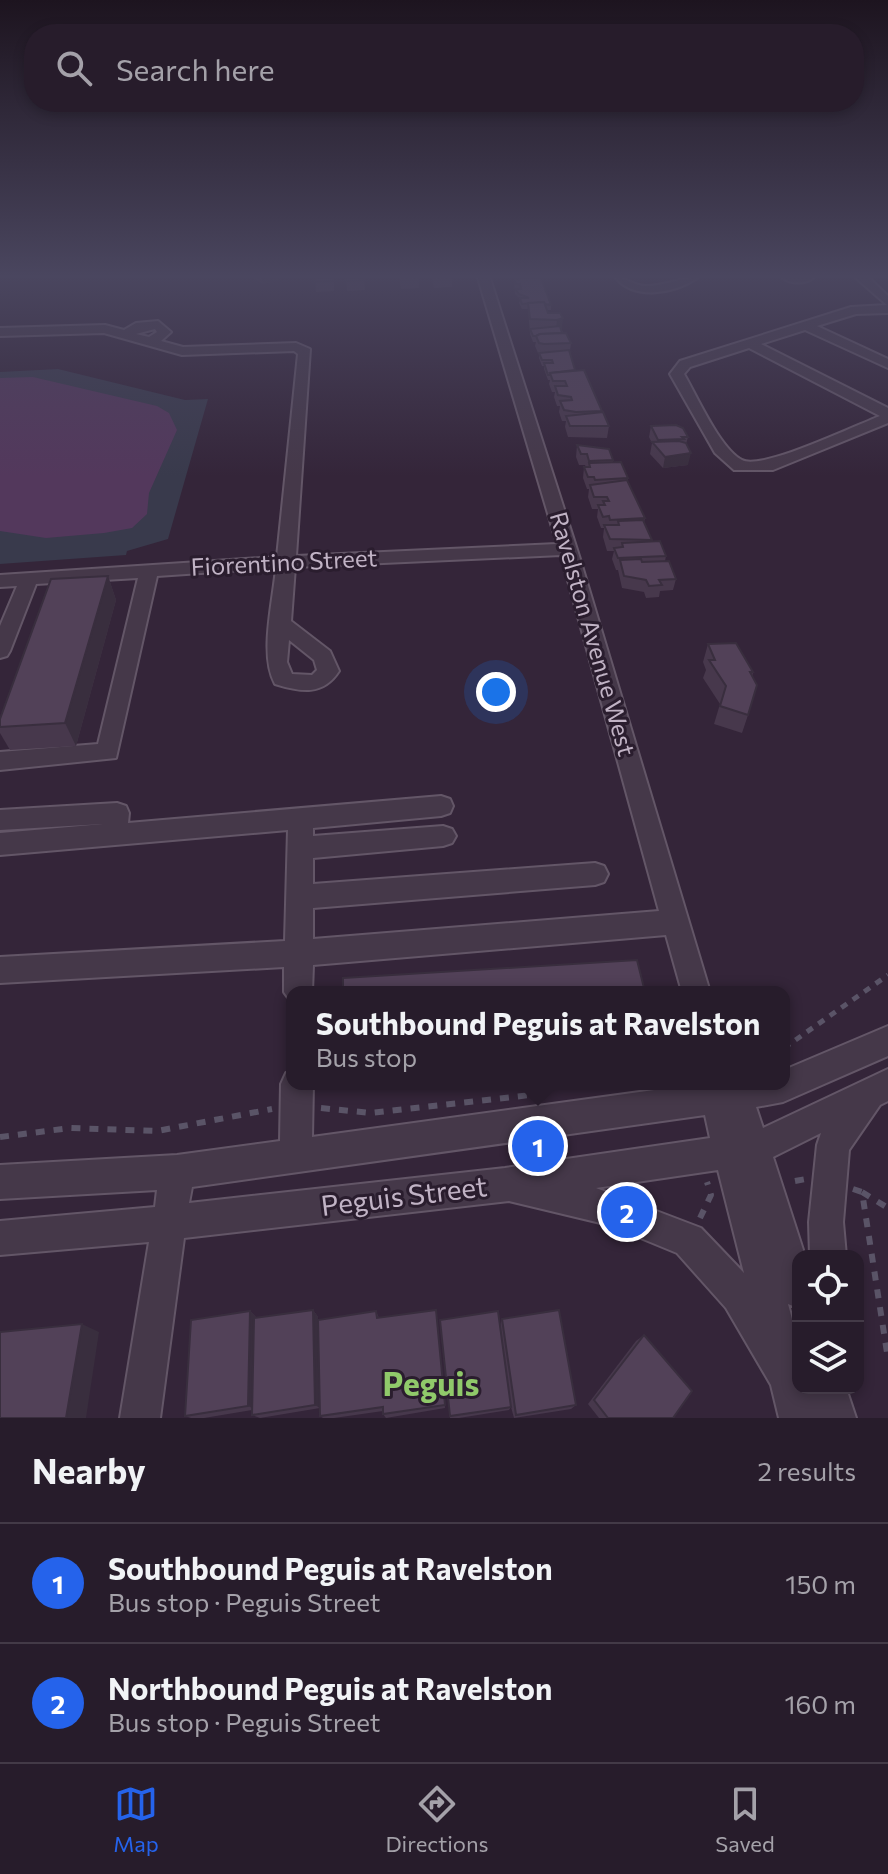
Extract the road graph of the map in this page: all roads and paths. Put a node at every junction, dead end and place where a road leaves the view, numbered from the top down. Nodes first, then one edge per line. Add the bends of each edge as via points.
1 (158, 344) edge
2 (505, 344) edge
3 (751, 344) joint
4 (846, 344) edge
5 (888, 364) edge
6 (888, 416) edge
7 (568, 549) junction
8 (287, 562) junction
9 (149, 570) junction
10 (30, 577) junction
11 (0, 581) edge
12 (282, 624) dead end
13 (0, 651) edge
14 (0, 761) edge
15 (441, 806) dead end
16 (301, 819) junction
17 (0, 820) edge
18 (46, 829) junction
19 (443, 836) dead end
20 (0, 844) edge
21 (300, 848) junction
22 (595, 874) dead end
23 (300, 897) junction
24 (676, 922) junction
25 (298, 953) junction
26 (0, 970) edge
27 (888, 975) edge
28 (298, 986) edge
29 (694, 986) edge
30 (888, 1041) edge
31 (790, 1044) edge
32 (790, 1083) edge
33 (297, 1090) edge
34 (725, 1090) edge
35 (879, 1090) edge
36 (296, 1156) junction
37 (730, 1158) junction
38 (177, 1172) junction
39 (0, 1182) edge
40 (505, 1185) junction
41 (845, 1185) dead end
42 (862, 1192) junction
43 (888, 1208) edge
44 (169, 1223) junction
45 (696, 1227) dead end
46 (0, 1238) edge
47 (828, 1250) edge
48 (792, 1278) edge
49 (888, 1359) edge
50 (789, 1379) junction
51 (829, 1394) edge
52 (837, 1394) edge
53 (140, 1418) edge
54 (799, 1418) edge
55 (837, 1418) edge

1 - 8 street via 182,351 296,347 305,352
2 - 7 street, Ravelston Avenue West
3 - 6 street
3 - 6 street via 685,364 677,374 723,453 740,467 767,467
4 - 5 street
7 - 8 street, Fiorentino Street
7 - 24 street, Ravelston Avenue West
8 - 9 street, Fiorentino Street
8 - 12 street
9 - 10 street, Fiorentino Street
9 - 14 street via 108,752
10 - 11 street, Fiorentino Street
10 - 13 street
15 - 16 street
16 - 18 street via 113,836
16 - 21 street
17 - 18 street
18 - 20 street
19 - 21 street
21 - 23 street
22 - 23 street
23 - 25 street
24 - 25 street
24 - 29 street, Ravelston Avenue West
25 - 26 street
25 - 28 street
27 - 31 path
30 - 32 street
33 - 36 street
34 - 36 street
34 - 37 street
35 - 37 street, Peguis Street
35 - 47 street via 833,1145
36 - 38 street
37 - 40 street, Peguis Street
37 - 45 path
37 - 48 street
37 - 50 street
38 - 39 street
38 - 44 street
40 - 44 street, Peguis Street
40 - 50 street via 609,1208 689,1240 739,1295
41 - 42 path
42 - 43 path
42 - 49 path
44 - 46 street, Peguis Street
44 - 53 street
50 - 54 street
51 - 55 street
52 - 55 street

